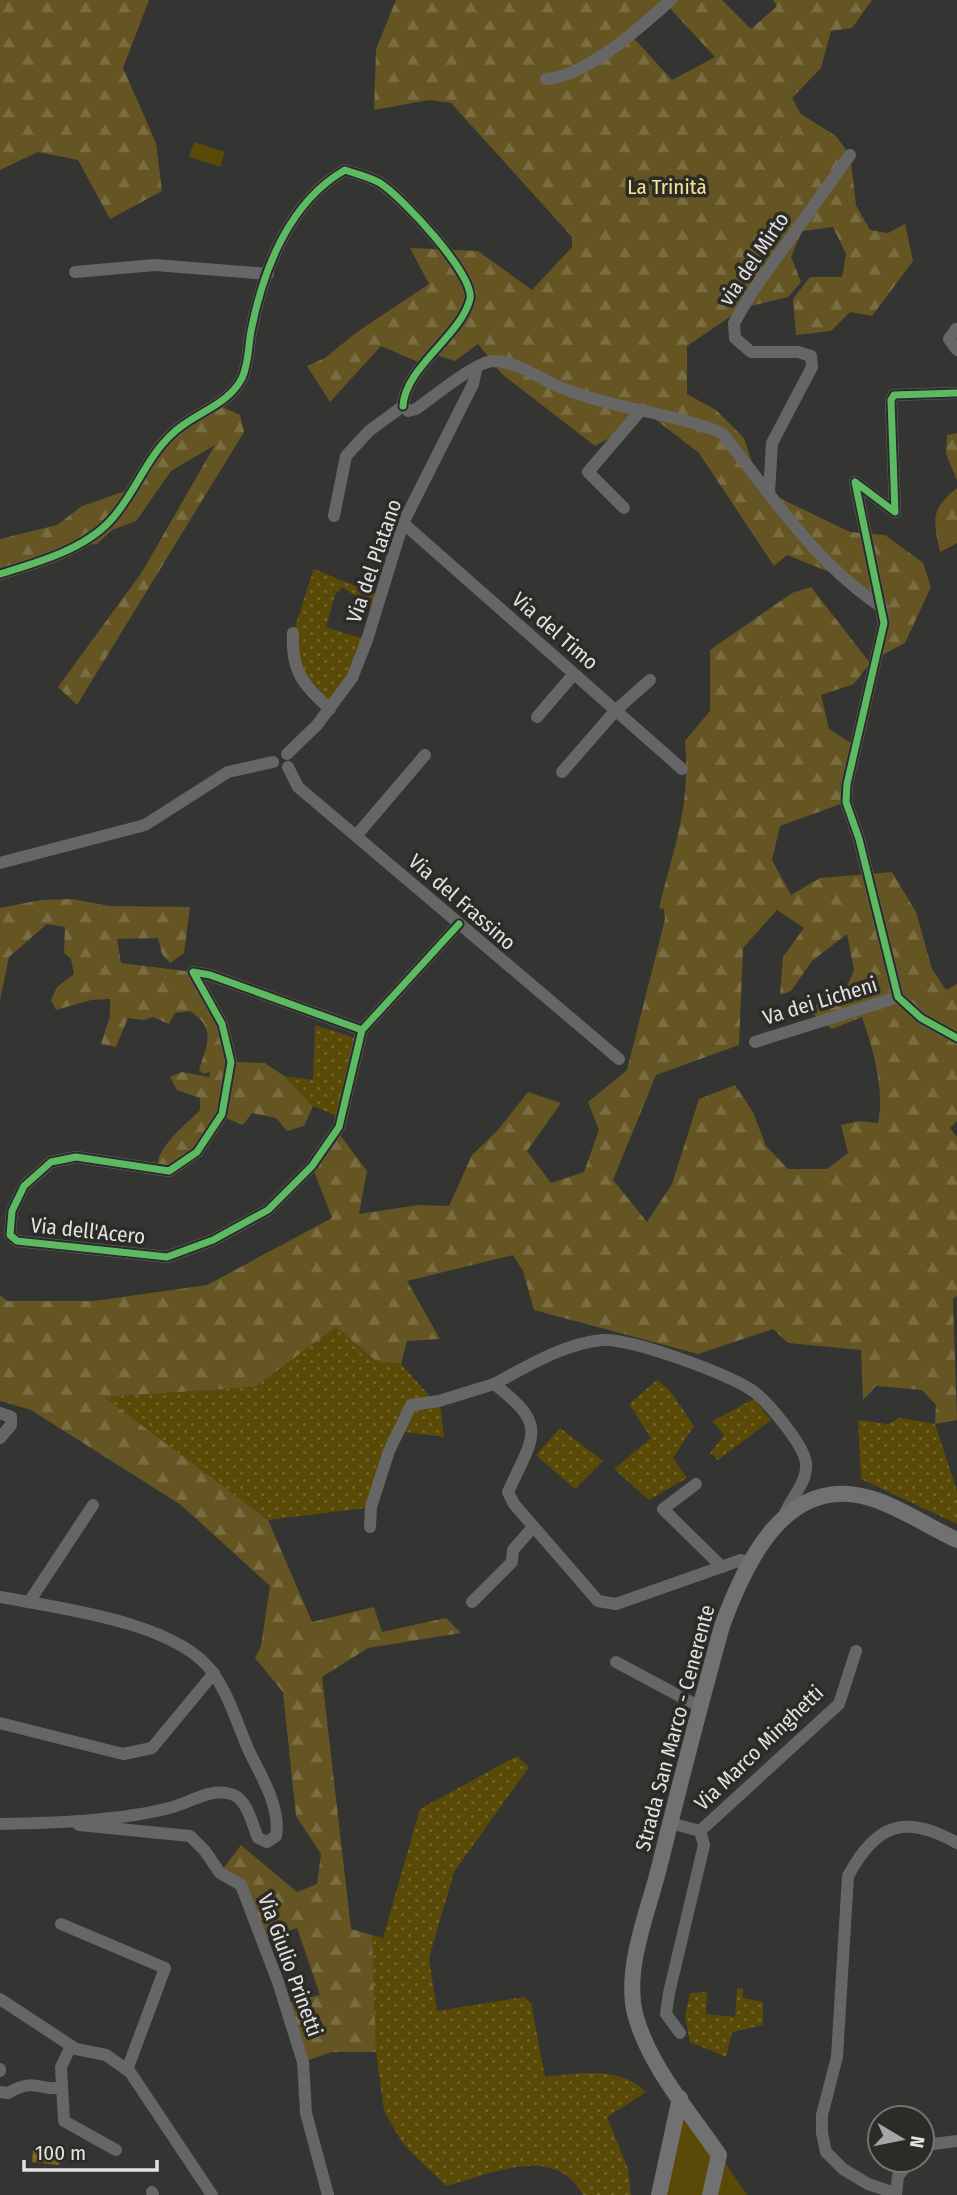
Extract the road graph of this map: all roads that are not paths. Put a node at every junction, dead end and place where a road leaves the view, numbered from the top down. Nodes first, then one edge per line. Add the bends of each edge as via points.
1 (671, 0) edge
2 (546, 79) dead end
3 (850, 155) dead end
4 (75, 272) dead end
5 (268, 274) junction
6 (956, 329) edge
7 (957, 350) edge
8 (477, 367) junction
9 (957, 393) edge
10 (402, 406) junction
11 (642, 409) junction
12 (769, 493) junction
13 (624, 509) dead end
14 (334, 516) dead end
15 (403, 523) junction
16 (0, 574) edge
17 (883, 608) junction
18 (293, 633) dead end
19 (574, 674) junction
20 (650, 680) dead end
21 (330, 709) junction
22 (616, 710) junction
23 (537, 717) dead end
24 (425, 755) dead end
25 (288, 761) junction
26 (682, 769) dead end
27 (562, 772) dead end
28 (356, 836) junction
29 (0, 863) edge
30 (459, 924) junction
31 (898, 998) junction
32 (362, 1030) junction
33 (957, 1038) edge
34 (755, 1042) dead end
35 (619, 1059) dead end
36 (494, 1384) junction
37 (0, 1413) edge
38 (0, 1438) edge
39 (696, 1484) dead end
40 (93, 1504) dead end
41 (784, 1516) junction
42 (370, 1527) dead end
43 (533, 1527) junction
44 (957, 1540) edge
45 (749, 1562) junction
46 (722, 1567) junction
47 (0, 1597) edge
48 (29, 1602) junction
49 (472, 1602) dead end
50 (856, 1651) dead end
51 (616, 1662) dead end
52 (214, 1673) junction
53 (700, 1707) junction
54 (0, 1723) edge
55 (40, 1821) junction
56 (670, 1823) junction
57 (0, 1824) edge
58 (700, 1831) junction
59 (957, 1843) edge
60 (61, 1924) dead end
61 (0, 1999) edge
62 (680, 2033) dead end
63 (71, 2046) junction
64 (127, 2070) junction
65 (62, 2087) junction
66 (0, 2092) edge
67 (680, 2098) junction
68 (957, 2141) edge
69 (936, 2144) edge
70 (116, 2150) dead end
71 (900, 2174) edge
72 (896, 2194) edge
73 (212, 2195) edge
74 (328, 2195) edge
75 (659, 2195) edge
76 (710, 2195) edge

1 - 2 street via 597,59
3 - 12 street, via del Mirto via 734,323 735,338 751,352 811,356 812,367 772,443
4 - 5 street via 155,265
5 - 10 street via 303,203 345,170 380,183 425,226 468,281 470,298 406,391
5 - 16 street via 240,382 221,402 171,434 110,522 61,553
6 - 7 street via 949,340
8 - 10 street via 416,409 408,411
8 - 11 street via 491,361 514,365 564,389
8 - 15 street, Via del Platano via 473,384
9 - 17 street via 908,392 891,400 895,512 855,482
10 - 14 street via 345,456
11 - 12 street via 722,433
11 - 13 street via 588,472
12 - 17 street via 824,561
15 - 19 street, Via del Timo
15 - 21 street, Via del Platano via 361,661
17 - 31 street via 884,624 846,802
18 - 21 street via 298,675
19 - 22 street, Via del Timo
19 - 23 street
20 - 22 street
21 - 25 street, Via del Platano
22 - 26 street, Via del Timo
22 - 27 street
24 - 28 street
25 - 28 street, Via del Frassino via 298,787
25 - 29 street via 277,769 273,762 228,772 145,825
28 - 30 street, Via del Frassino
30 - 32 street, Via dell'Acero
30 - 35 street, Via del Frassino
31 - 33 street via 920,1018
31 - 34 street, Va dei Licheni
32 - 32 street, Via dell'Acero via 193,972 222,1024 231,1062 222,1114 197,1152 169,1171 76,1157 51,1162 24,1186 12,1211 10,1235 17,1241 167,1257 213,1240 268,1210 312,1166 339,1127
36 - 41 street via 541,1359 607,1340 735,1380 762,1399 801,1448 806,1477
36 - 42 street via 411,1405 389,1451 371,1507
36 - 43 street via 521,1405 531,1423 528,1447 508,1492
37 - 38 street via 11,1417
39 - 46 street via 663,1509
40 - 48 street
41 - 44 main road, Strada San Marco - Cenerente via 803,1502 820,1497 862,1497
41 - 45 main road, Strada San Marco - Cenerente
43 - 46 street via 605,1604
43 - 49 street via 513,1550 512,1562
45 - 46 street
45 - 53 main road, Strada San Marco - Cenerente via 722,1626
47 - 48 street
48 - 52 street via 155,1632 202,1660
50 - 58 street, Via Marco Minghetti via 839,1704
51 - 53 street
52 - 54 street via 152,1748 123,1754
52 - 55 street via 273,1804 276,1836 267,1842 258,1839 242,1800 230,1793 115,1816
53 - 56 main road, Strada San Marco - Cenerente
55 - 57 street
55 - 74 street, Via Giulio Prinetti via 190,1836 220,1873 241,1885 300,2050 306,2113
56 - 58 street, Via Marco Minghetti
56 - 67 main road, Strada San Marco - Cenerente via 639,1947 633,1994 642,2038
58 - 62 street, Via Marco Minghetti via 705,1845 666,2014
59 - 72 street via 932,1828 905,1826 881,1832 848,1875 837,2057 822,2133 827,2152 843,2169
60 - 64 street via 169,1966
61 - 63 street
63 - 64 street via 106,2055
63 - 65 street via 61,2067
64 - 73 street
65 - 66 street via 41,2084
65 - 70 street via 64,2121
67 - 75 main road
67 - 76 main road, Strada San Marco - Cenerente via 719,2155
68 - 69 street
71 - 72 street

